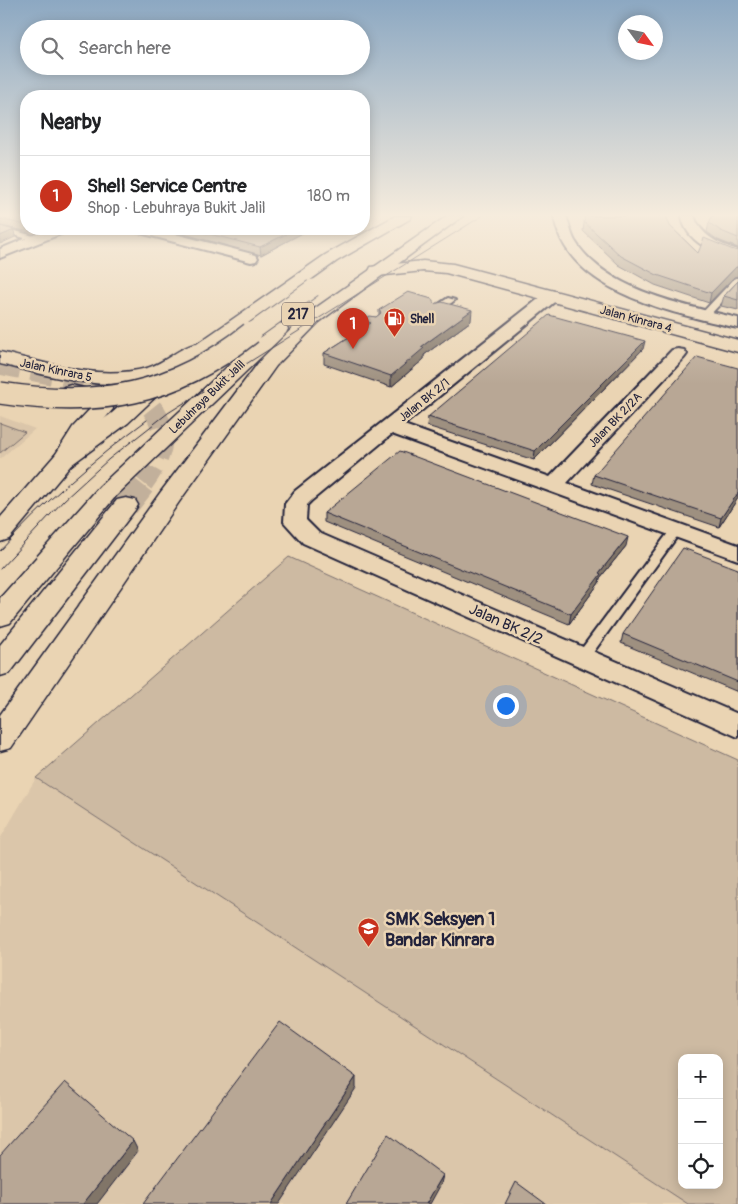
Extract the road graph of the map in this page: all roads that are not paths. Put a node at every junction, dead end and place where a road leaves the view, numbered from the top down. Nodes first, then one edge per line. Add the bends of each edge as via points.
1 (311, 272) edge
2 (359, 272) edge
3 (375, 272) edge
4 (463, 272) edge
5 (597, 272) edge
6 (738, 280) edge
7 (321, 283) dead end
8 (552, 296) junction
9 (451, 300) dead end
10 (436, 310) edge
11 (705, 315) junction
12 (738, 323) edge
13 (222, 334) junction
14 (738, 346) edge
15 (678, 354) dead end
16 (0, 358) edge
17 (0, 376) edge
18 (0, 393) edge
19 (391, 427) junction
20 (63, 460) junction
21 (553, 486) junction
22 (296, 504) joint
23 (126, 505) tunnel mouth
24 (675, 531) junction
25 (0, 534) edge
26 (738, 553) edge
27 (0, 616) edge
28 (582, 658) junction
29 (0, 666) edge
30 (738, 726) edge
31 (0, 739) edge

1 - 13 main road, 217
2 - 27 main road, Lebuhraya Bukit Jalil / 217 via 275,332 196,410 142,457
3 - 31 main road via 313,318 269,362
4 - 8 main road, Jalan Kinrara 4
5 - 11 street via 631,290
6 - 11 lane
7 - 18 main road, bridge via 224,355 185,377 163,385 110,396 80,398 45,399
8 - 14 main road, Jalan Kinrara 4
8 - 19 street, Jalan BK 2/1
9 - 10 lane
11 - 12 street
13 - 16 main road, Jalan Kinrara 5 via 170,366 131,378 79,376
13 - 20 main road, 217 via 175,368 120,418
15 - 21 street, Jalan BK 2/2A
17 - 20 main road, Jalan Kinrara 5 via 83,394 102,405
19 - 21 street
19 - 22 street, Jalan BK 2/1
20 - 25 main road, 217
21 - 24 street
22 - 28 street, Jalan BK 2/2 via 295,522 311,538
23 - 29 main road
24 - 26 street
24 - 28 lane
28 - 30 street, Jalan BK 2/2

